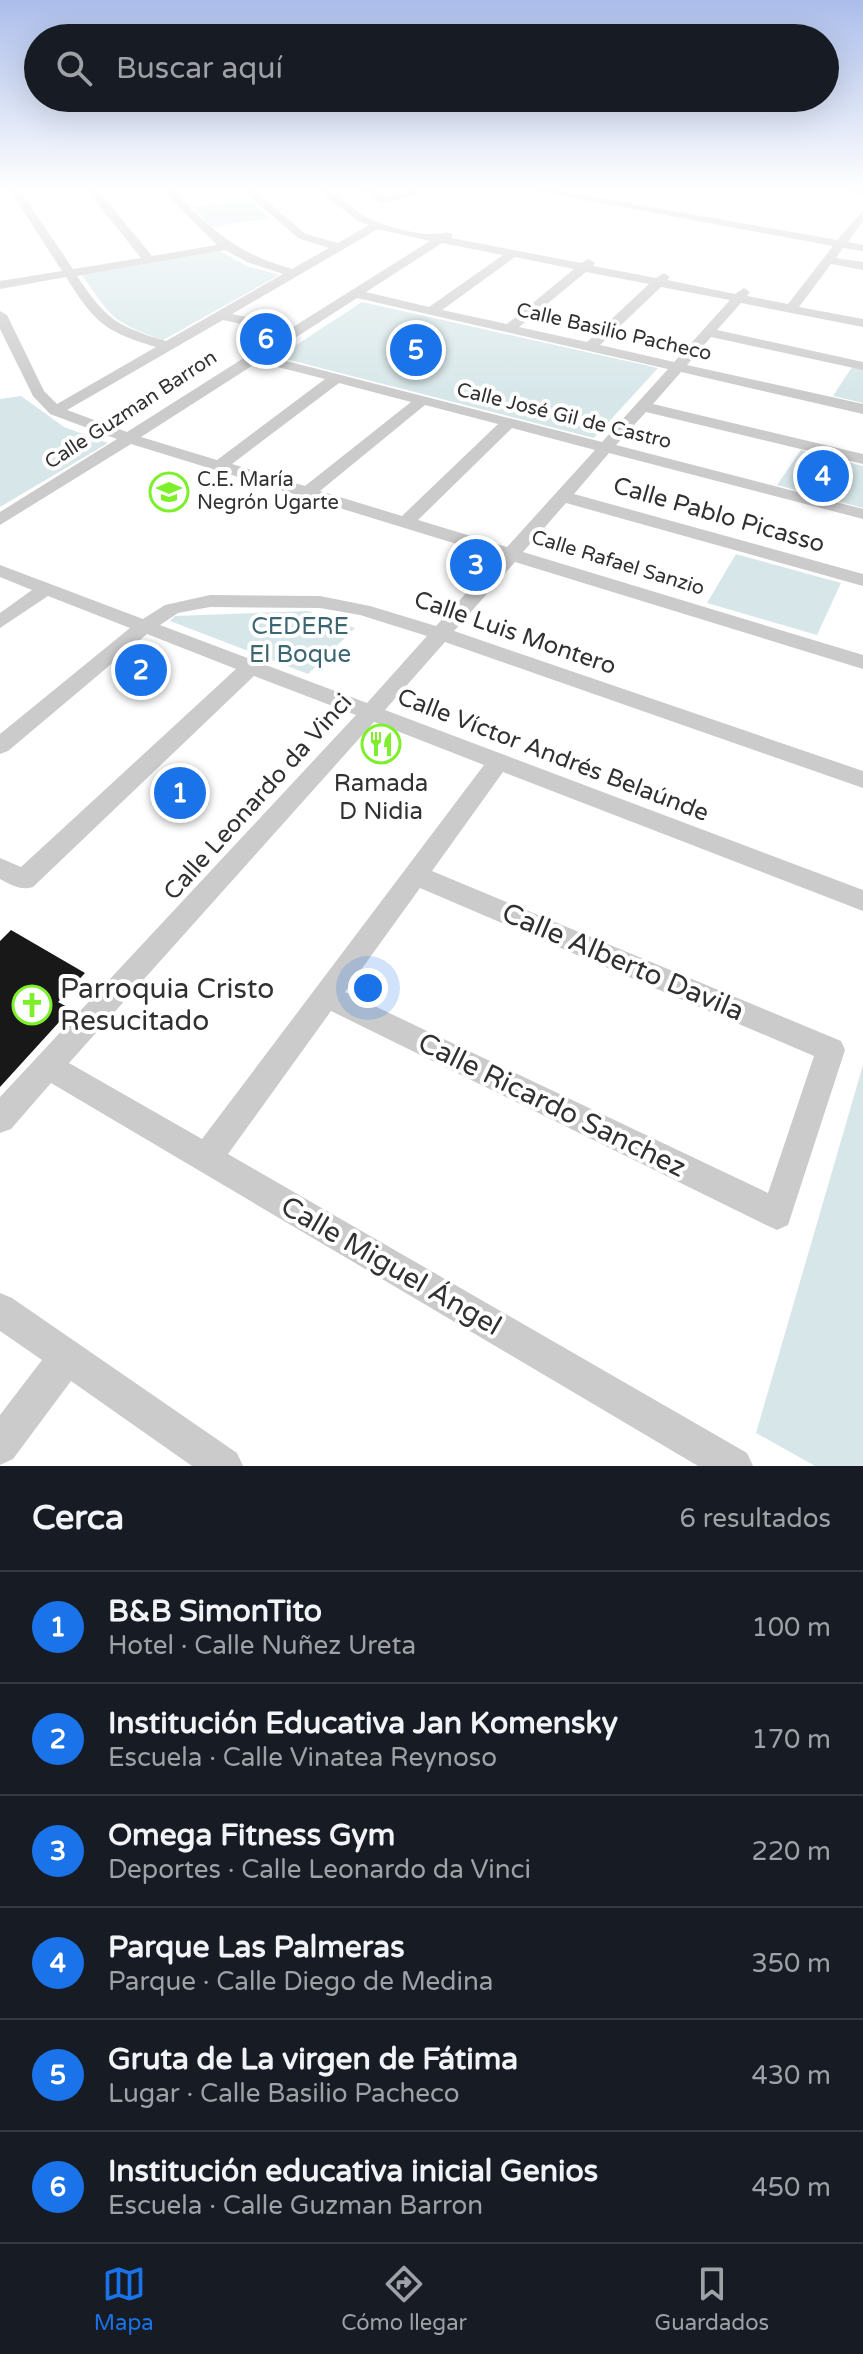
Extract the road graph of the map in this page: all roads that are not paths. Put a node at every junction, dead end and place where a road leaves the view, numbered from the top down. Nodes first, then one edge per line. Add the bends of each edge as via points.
1 (58, 257) edge
2 (147, 257) edge
3 (164, 257) edge
4 (244, 257) edge
5 (321, 257) edge
6 (413, 257) edge
7 (507, 257) edge
8 (535, 257) edge
9 (549, 257) edge
10 (830, 257) edge
11 (149, 260) junction
12 (828, 260) junction
13 (587, 265) junction
14 (863, 266) edge
15 (293, 273) junction
16 (69, 274) junction
17 (661, 280) junction
18 (0, 285) edge
19 (356, 294) junction
20 (742, 295) junction
21 (794, 305) junction
22 (432, 311) junction
23 (0, 315) edge
24 (220, 315) junction
25 (863, 315) edge
26 (863, 323) edge
27 (509, 329) junction
28 (295, 332) junction
29 (707, 332) junction
30 (167, 346) junction
31 (590, 347) junction
32 (21, 357) junction
33 (255, 357) junction
34 (0, 361) edge
35 (863, 366) edge
36 (676, 367) junction
37 (336, 378) junction
38 (422, 400) junction
39 (642, 406) junction
40 (863, 409) edge
41 (55, 411) junction
42 (509, 422) junction
43 (129, 438) junction
44 (604, 447) junction
45 (863, 459) edge
46 (222, 464) junction
47 (310, 491) junction
48 (562, 496) junction
49 (863, 514) edge
50 (0, 520) edge
51 (407, 521) junction
52 (512, 554) junction
53 (0, 571) edge
54 (863, 580) edge
55 (46, 589) junction
56 (0, 622) edge
57 (145, 626) junction
58 (439, 633) junction
59 (863, 662) edge
60 (251, 667) junction
61 (370, 713) junction
62 (0, 746) edge
63 (499, 762) junction
64 (863, 780) edge
65 (0, 868) edge
66 (416, 875) junction
67 (863, 901) edge
68 (327, 996) junction
69 (48, 1066) junction
70 (0, 1119) edge
71 (206, 1159) junction
72 (777, 1214) joint
73 (0, 1310) edge
74 (67, 1356) junction
75 (0, 1446) edge
76 (224, 1466) edge
77 (734, 1466) edge

1 - 16 street
2 - 11 street
3 - 11 street
4 - 15 street
5 - 15 street
6 - 19 street, Calle Guzman Barron
7 - 22 street
8 - 13 street
9 - 13 street
10 - 12 street
11 - 16 street
12 - 14 street
12 - 21 street
13 - 17 street
13 - 27 street
15 - 24 street
16 - 18 street
16 - 30 street via 112,327
17 - 20 street
17 - 31 street
19 - 22 street, Calle Basilio Pacheco
19 - 28 street, Calle Guzman Barron
20 - 21 street
20 - 29 street, Calle Leonardo da Vinci
21 - 25 street
21 - 26 street
22 - 27 street, Calle Basilio Pacheco
23 - 32 street
24 - 28 street
24 - 30 street
27 - 31 street, Calle Basilio Pacheco
28 - 33 street, Calle Guzman Barron
29 - 35 street
29 - 36 street, Calle Leonardo da Vinci
30 - 41 street
31 - 36 street, Calle Basilio Pacheco
32 - 34 street
32 - 41 street via 38,393
33 - 37 street, Calle José Gil de Castro
33 - 43 street, Calle Guzman Barron
36 - 39 street, Calle Leonardo da Vinci
36 - 40 street, Calle Basilio Pacheco
37 - 38 street, Calle José Gil de Castro
37 - 46 street
38 - 42 street, Calle José Gil de Castro
38 - 47 street
39 - 44 street, Calle Leonardo da Vinci
39 - 45 street
41 - 43 street, Calle Rafael Sanzio
42 - 44 street, Calle José Gil de Castro
42 - 51 street
43 - 46 street, Calle Rafael Sanzio
43 - 50 street, Calle Guzman Barron
44 - 48 street, Calle Leonardo da Vinci
44 - 49 street, Calle José Gil de Castro
46 - 47 street, Calle Rafael Sanzio
47 - 51 street, Calle Rafael Sanzio
48 - 52 street, Calle Leonardo da Vinci
48 - 54 street, Calle Pablo Picasso
51 - 52 street, Calle Rafael Sanzio
52 - 58 street, Calle Leonardo da Vinci
52 - 59 street, Calle Rafael Sanzio
53 - 55 street, Calle Víctor Andrés Belaúnde
55 - 56 street
55 - 57 street, Calle Víctor Andrés Belaúnde
57 - 58 street, Calle Luis Montero via 185,605 263,599 363,610
57 - 60 street, Calle Víctor Andrés Belaúnde
57 - 62 street, Calle Luis Montero
58 - 61 street, Calle Leonardo da Vinci
58 - 64 street, Calle Luis Montero
60 - 61 street, Calle Víctor Andrés Belaúnde
60 - 65 street via 24,880
61 - 63 street, Calle Víctor Andrés Belaúnde
61 - 69 street, Calle Leonardo da Vinci
63 - 66 street
63 - 67 street, Calle Víctor Andrés Belaúnde
66 - 68 street
66 - 72 street, Calle Alberto Davila via 831,1050
68 - 71 street
68 - 72 street, Calle Ricardo Sanchez
69 - 70 street, Calle Leonardo da Vinci
69 - 71 street, Calle Miguel Ángel
71 - 77 street, Calle Miguel Ángel
73 - 74 street
74 - 75 street
74 - 76 street

